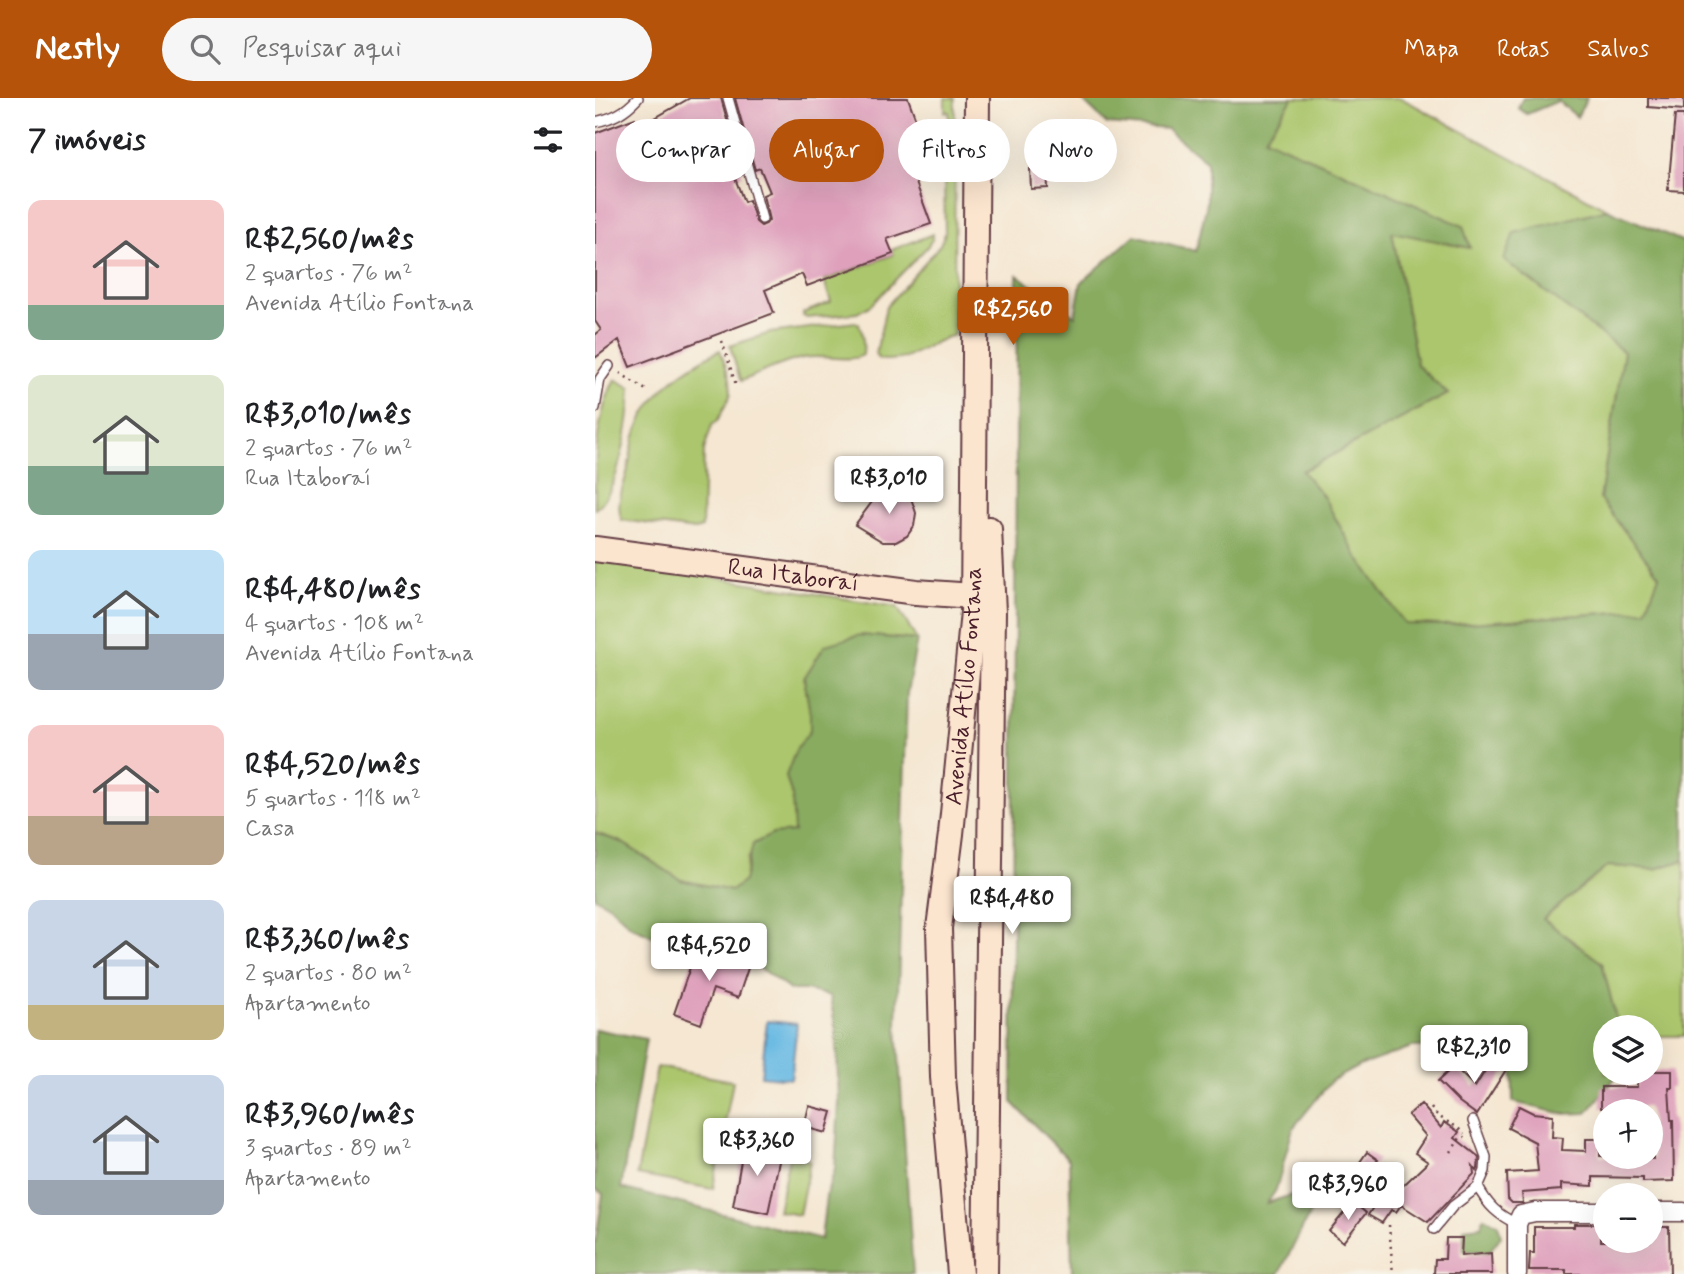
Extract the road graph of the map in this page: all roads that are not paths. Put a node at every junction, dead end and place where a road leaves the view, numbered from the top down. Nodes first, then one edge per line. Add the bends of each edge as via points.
1 (638, 98) edge
2 (728, 98) edge
3 (977, 98) edge
4 (992, 98) edge
5 (595, 122) edge
6 (762, 219) dead end
7 (609, 366) road end
8 (595, 408) edge
9 (595, 549) edge
10 (983, 597) junction
11 (1473, 1121) dead end
12 (1478, 1187) junction
13 (1593, 1212) edge
14 (1663, 1212) edge
15 (1684, 1212) edge
16 (1519, 1220) junction
17 (1434, 1228) dead end
18 (960, 1274) edge
19 (985, 1274) edge
20 (1517, 1274) edge

1 - 5 lane via 627,110
2 - 6 lane
3 - 10 main road, Avenida Atílio Fontana
4 - 10 main road, Avenida Atílio Fontana via 989,524
7 - 8 lane via 600,379
9 - 10 main road, Rua Itaboraí
10 - 18 main road, Avenida Atílio Fontana via 939,928 943,1077
10 - 19 main road, Avenida Atílio Fontana
11 - 12 lane via 1486,1157
12 - 16 lane via 1487,1204 1501,1216
12 - 17 lane
13 - 16 street via 1535,1212
14 - 15 street
16 - 20 street

